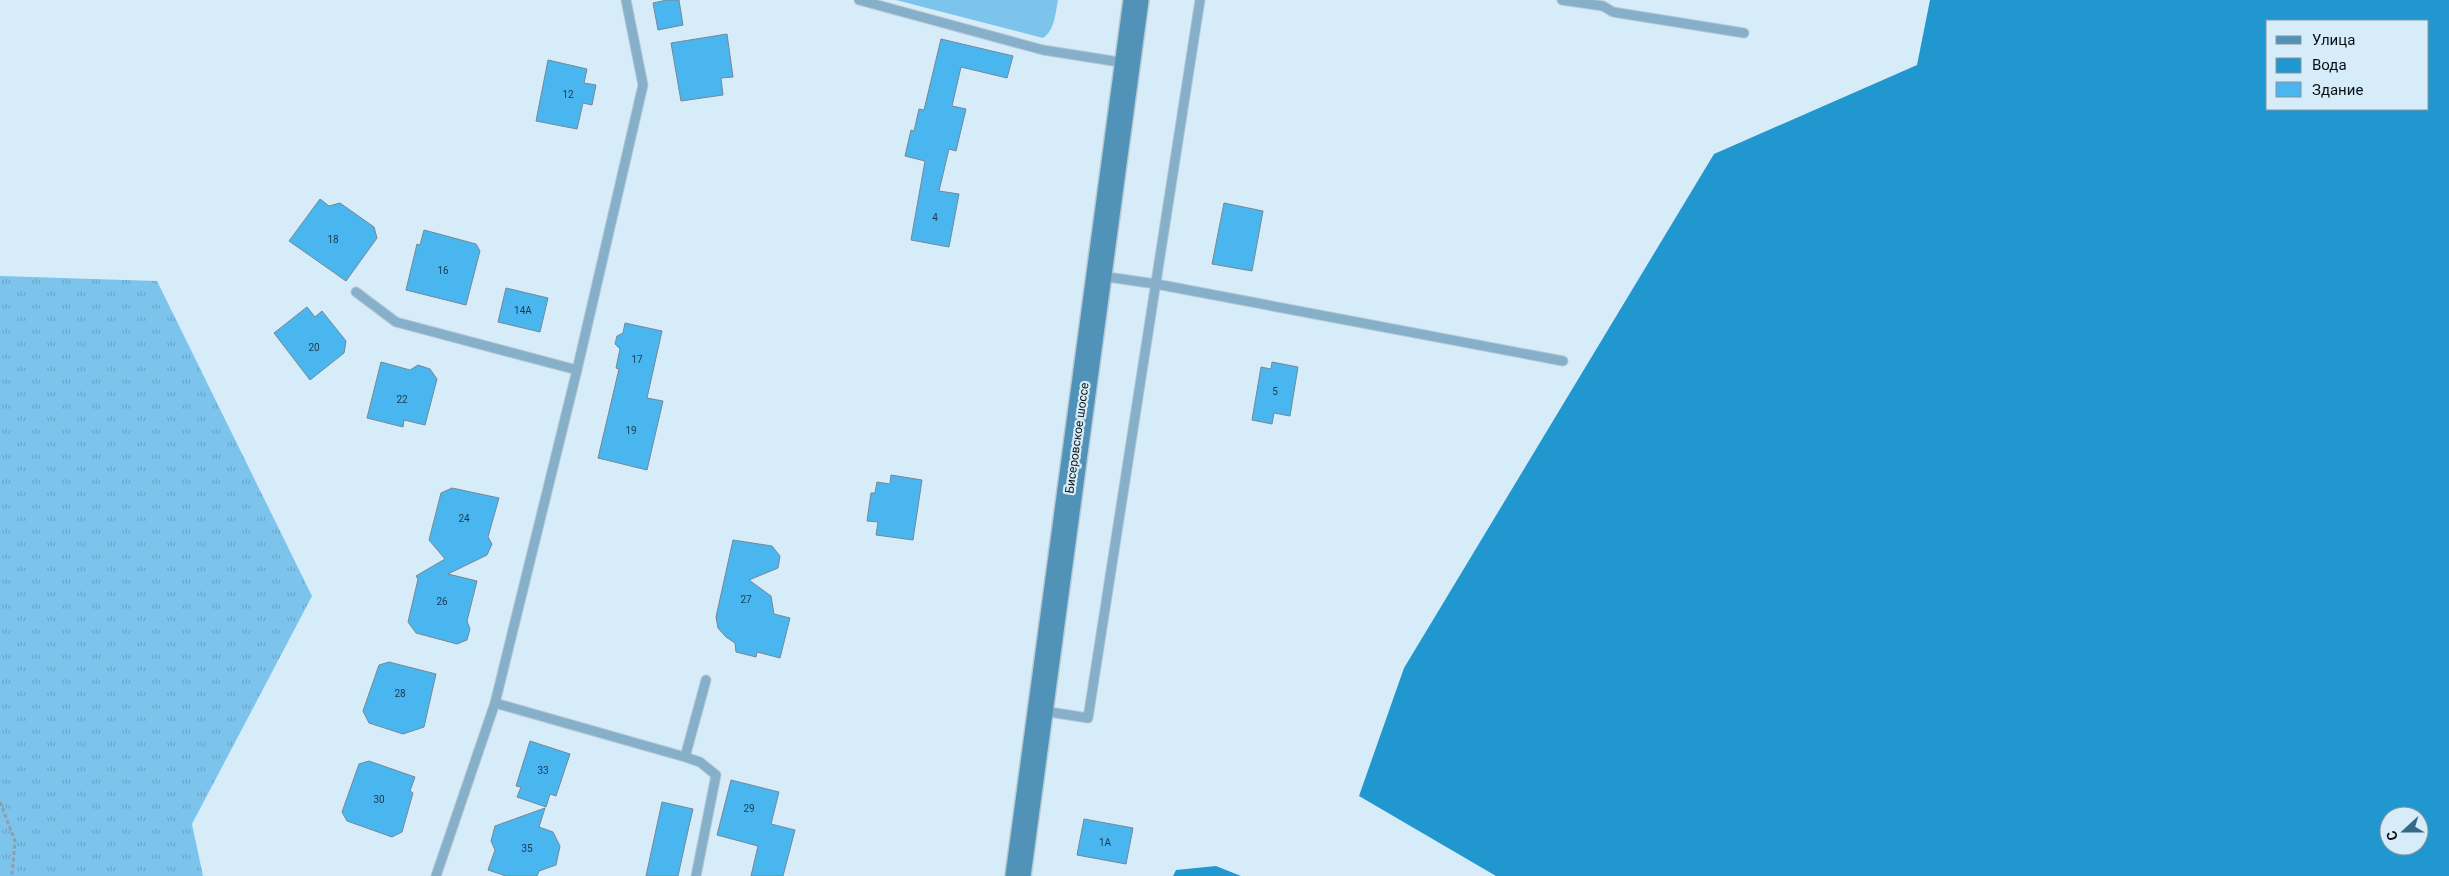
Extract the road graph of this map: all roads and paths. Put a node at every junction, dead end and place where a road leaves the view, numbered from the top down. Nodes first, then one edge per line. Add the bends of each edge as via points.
1 (626, 0) edge
2 (859, 0) edge
3 (1136, 0) edge
4 (1200, 0) edge
5 (1562, 0) edge
6 (1604, 3) edge
7 (1744, 34) dead end
8 (1128, 64) junction
9 (1100, 276) junction
10 (1156, 284) junction
11 (356, 292) dead end
12 (1563, 361) dead end
13 (577, 370) junction
14 (706, 680) dead end
15 (495, 703) junction
16 (1040, 710) junction
17 (685, 757) junction
18 (0, 802) edge
19 (12, 876) edge
20 (436, 876) edge
21 (696, 876) edge
22 (1018, 876) edge

1 - 13 lane via 643,85
2 - 8 lane via 1043,50
3 - 8 main road, Бисеровское шоссе
4 - 10 lane
5 - 6 lane
6 - 7 lane via 1613,12
8 - 9 main road, Бисеровское шоссе
9 - 10 lane
9 - 16 main road, Бисеровское шоссе
10 - 12 lane
10 - 16 lane via 1088,718
11 - 13 lane via 396,322
13 - 15 lane
14 - 17 lane
15 - 17 lane
15 - 20 lane
16 - 22 main road, Бисеровское шоссе
17 - 21 lane via 700,762 716,775
18 - 19 path via 15,841

